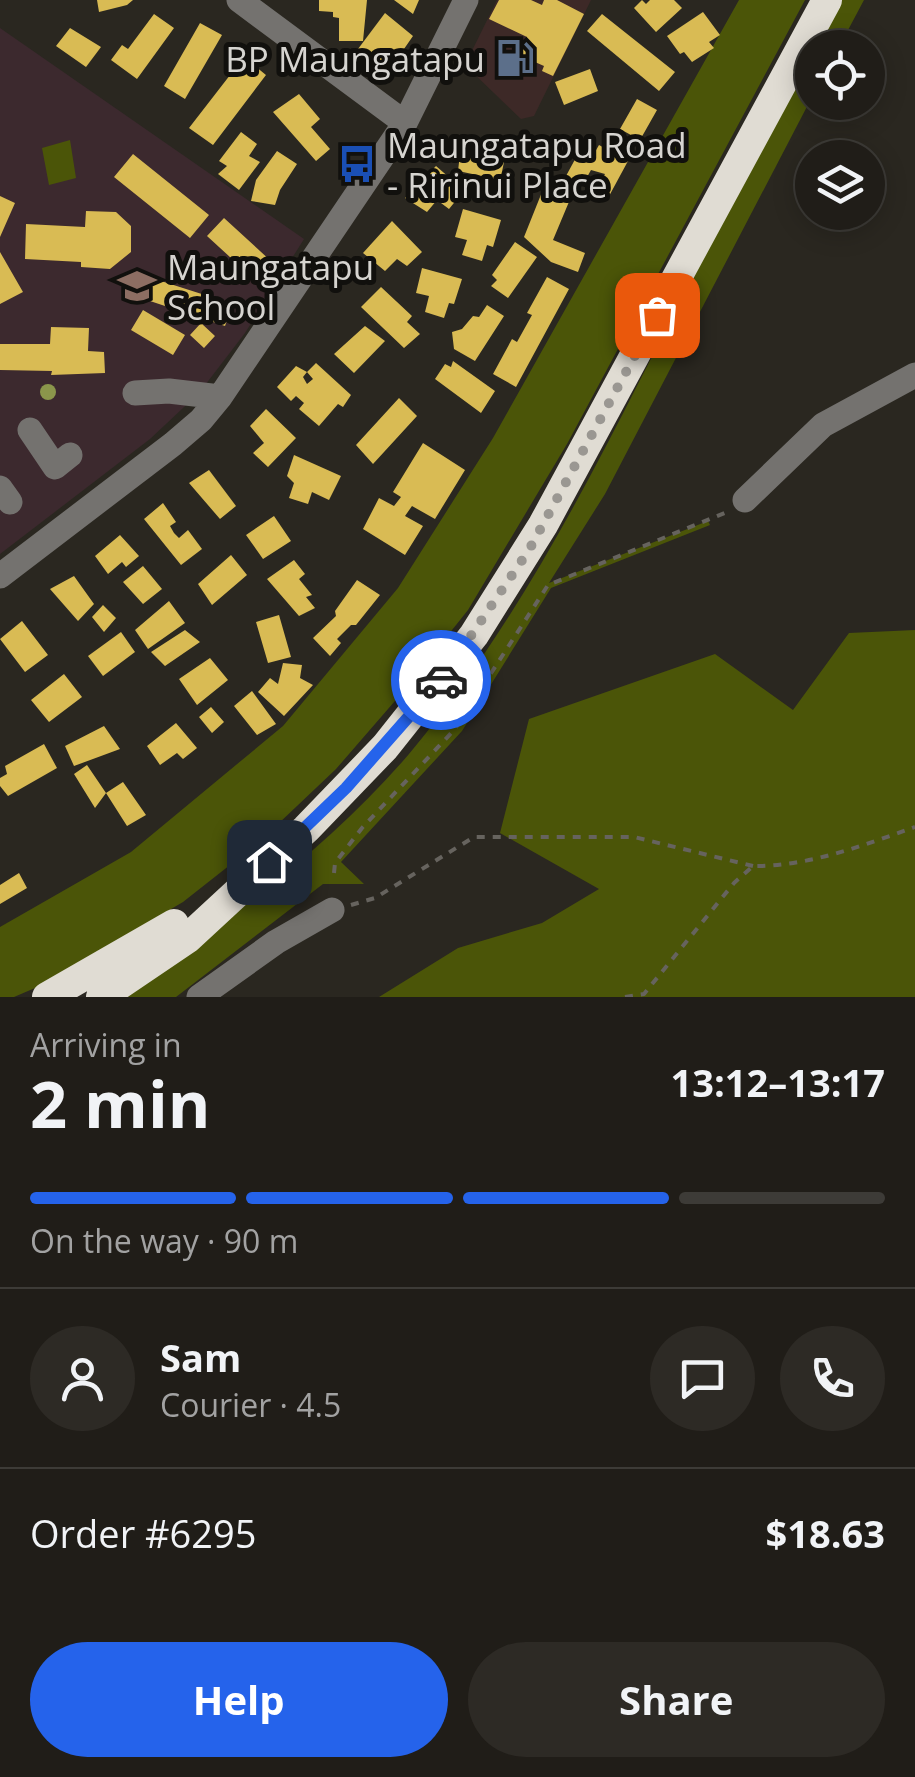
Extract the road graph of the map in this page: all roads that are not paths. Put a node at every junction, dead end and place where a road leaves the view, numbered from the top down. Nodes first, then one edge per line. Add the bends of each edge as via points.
1 (239, 0) edge
2 (466, 0) edge
3 (827, 0) edge
4 (406, 123) junction
5 (915, 374) edge
6 (135, 393) dead end
7 (207, 395) junction
8 (30, 430) dead end
9 (70, 455) dead end
10 (745, 500) road end
11 (0, 576) edge
12 (269, 862) junction
13 (332, 910) road end
14 (47, 997) edge
15 (101, 997) edge
16 (199, 997) edge

1 - 4 street
2 - 4 street
3 - 12 highway via 514,575 385,748
4 - 7 street
5 - 10 street via 823,424
6 - 7 street
7 - 11 street via 201,420 85,497
8 - 9 street via 55,467
12 - 14 highway
12 - 15 highway via 188,938
13 - 16 street

